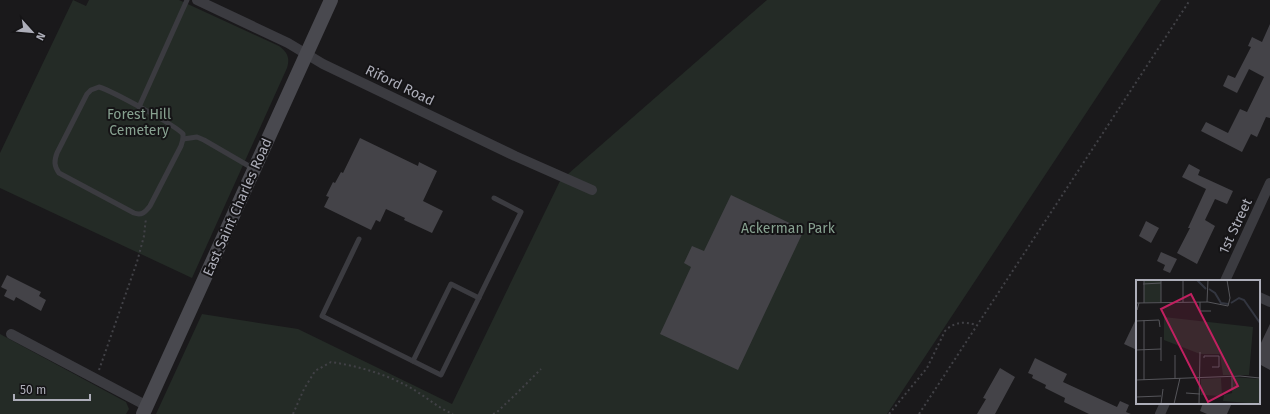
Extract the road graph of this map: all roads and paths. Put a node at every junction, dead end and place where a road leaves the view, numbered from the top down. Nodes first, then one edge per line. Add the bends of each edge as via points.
1 (187, 0) edge
2 (198, 0) edge
3 (331, 0) edge
4 (1190, 0) edge
5 (307, 54) junction
6 (139, 107) junction
7 (183, 138) junction
8 (254, 169) junction
9 (1270, 183) edge
10 (592, 190) dead end
11 (494, 198) dead end
12 (146, 211) junction
13 (359, 239) dead end
14 (1226, 280) edge
15 (1260, 297) edge
16 (479, 298) junction
17 (1270, 302) edge
18 (976, 325) junction
19 (11, 334) dead end
20 (413, 361) junction
21 (541, 369) dead end
22 (95, 379) junction
23 (1165, 404) edge
24 (145, 410) edge
25 (293, 414) edge
26 (453, 414) edge
27 (492, 414) edge
28 (889, 414) edge
29 (919, 414) edge
30 (1160, 414) edge

1 - 6 lane
2 - 5 street, Riford Road
3 - 5 main road, East Saint Charles Road
4 - 18 path
5 - 8 main road, East Saint Charles Road
5 - 10 street, Riford Road via 515,156
6 - 7 lane via 180,131
6 - 12 lane via 99,87 91,90 57,153 54,164 59,173 134,213 139,215
7 - 8 lane via 204,140
7 - 12 lane
8 - 24 main road, East Saint Charles Road
9 - 14 street, 1st Street
11 - 16 lane via 522,212
12 - 22 path via 144,236 137,262
13 - 20 lane via 322,316
15 - 17 street
16 - 20 lane via 451,284
16 - 20 lane via 441,375
18 - 28 path via 958,323 950,326 927,368
18 - 29 path
19 - 22 street
21 - 27 path
22 - 24 street
23 - 30 street
25 - 26 path via 315,371 331,362 370,370 389,378

